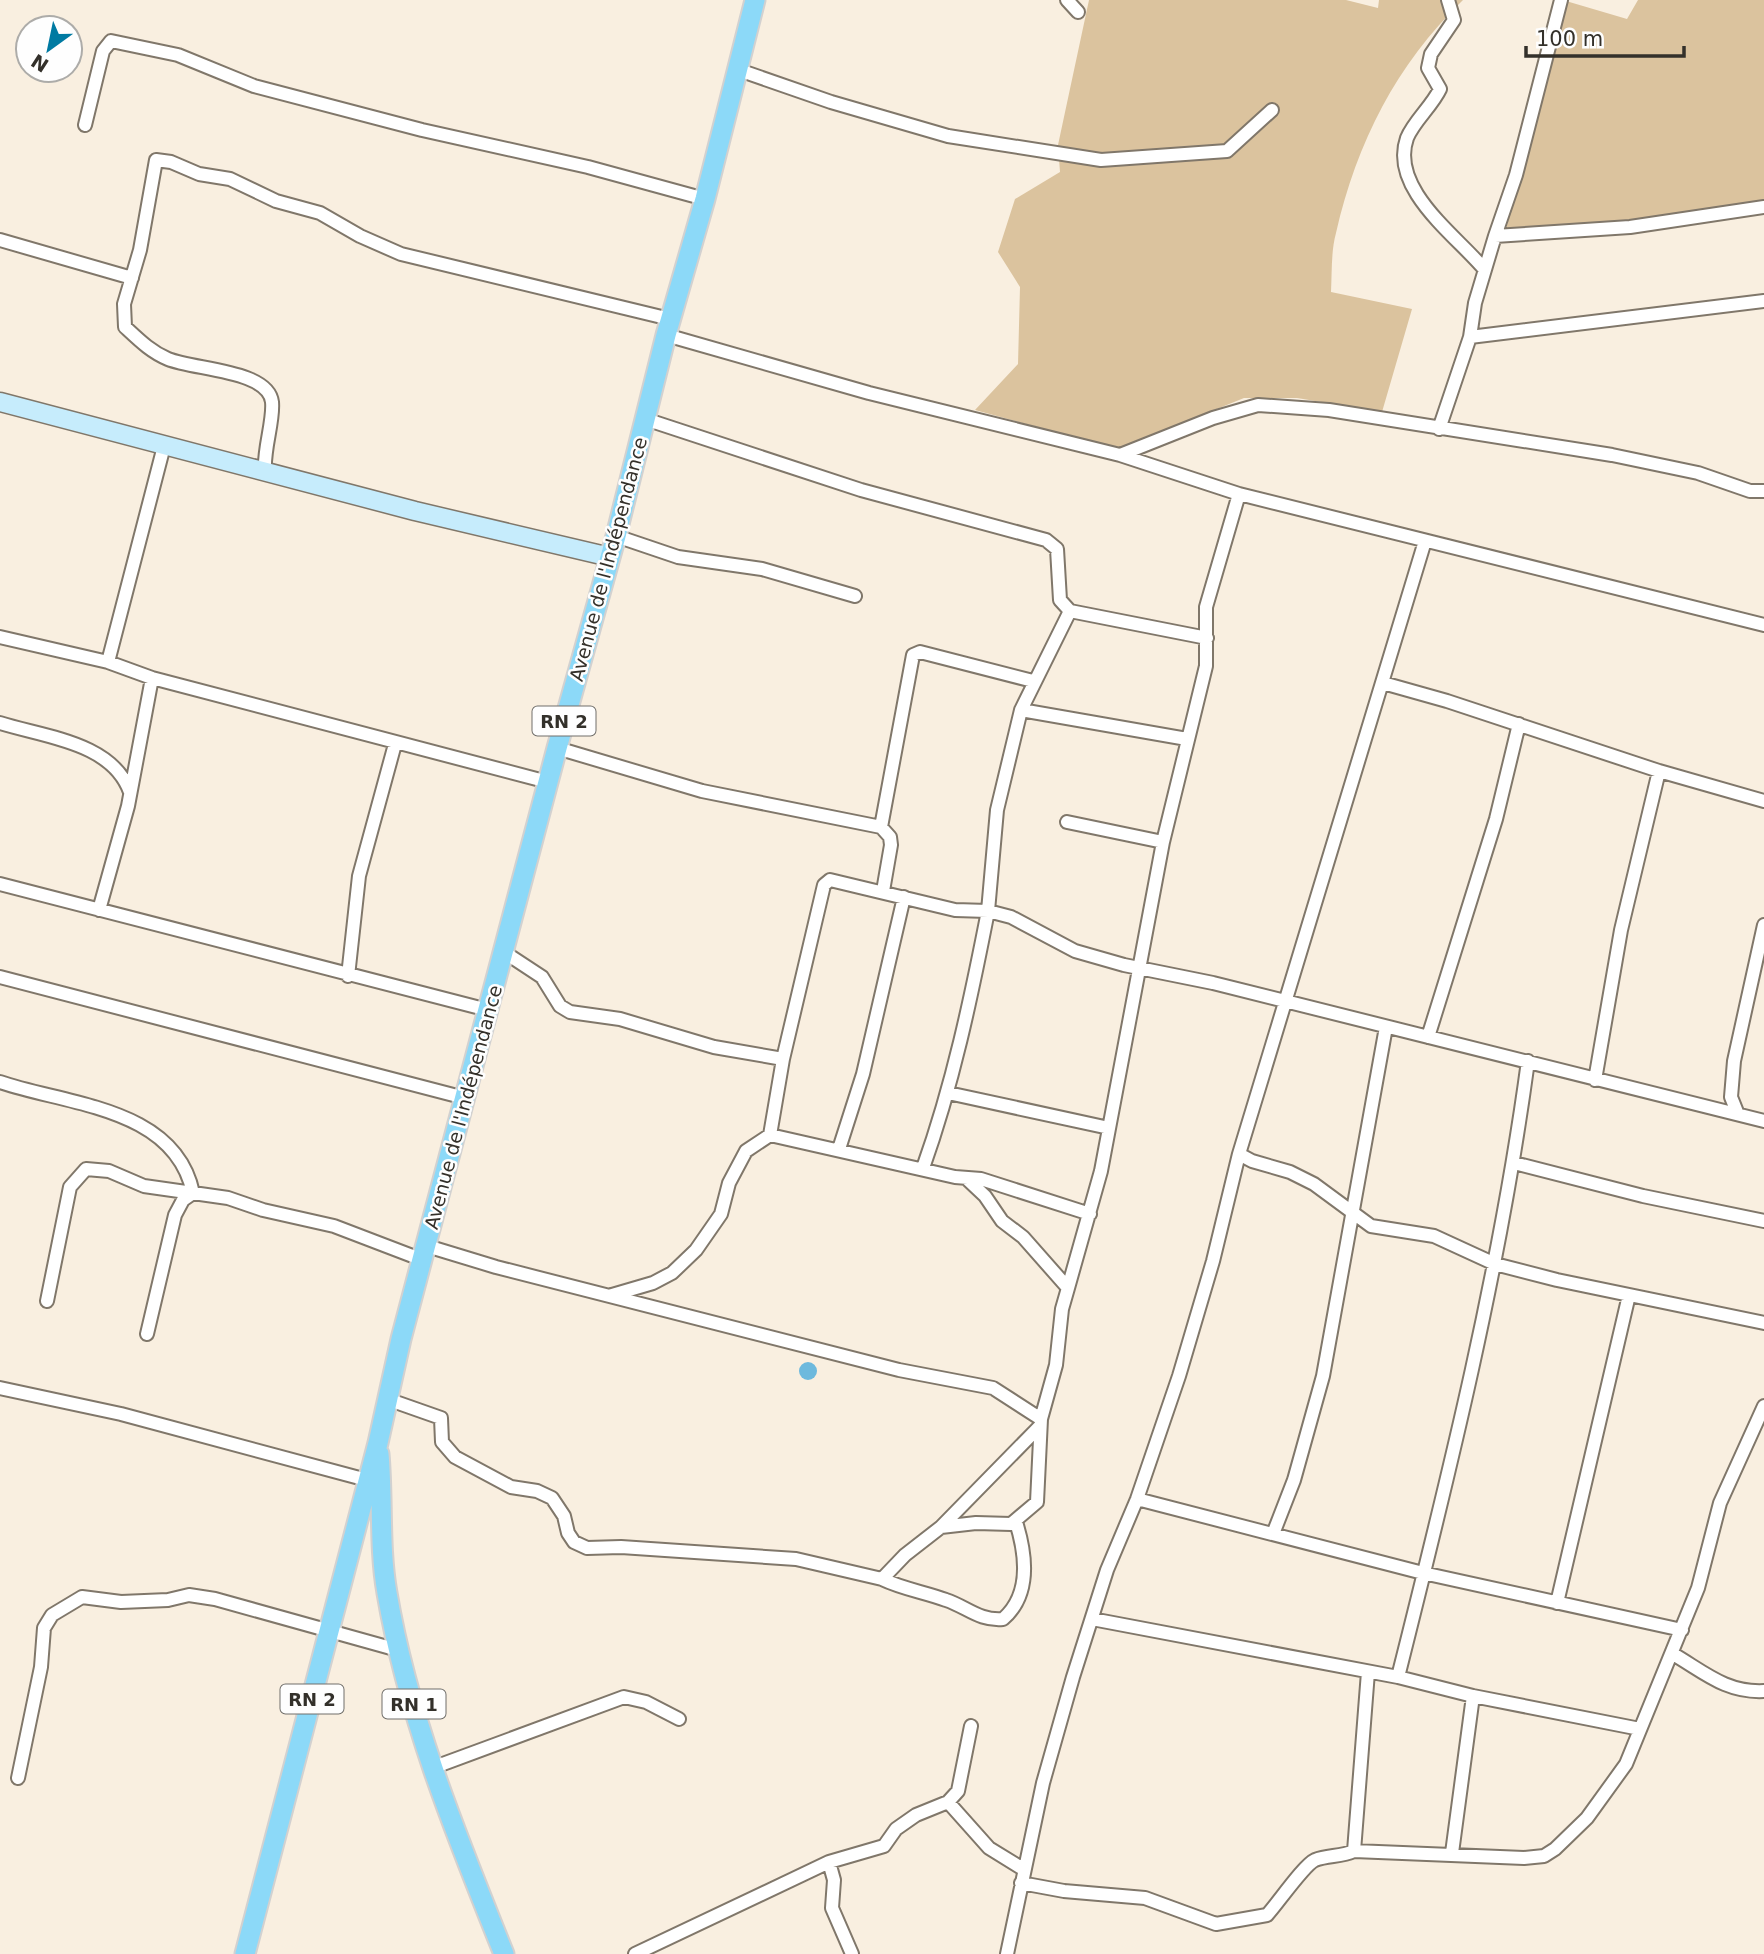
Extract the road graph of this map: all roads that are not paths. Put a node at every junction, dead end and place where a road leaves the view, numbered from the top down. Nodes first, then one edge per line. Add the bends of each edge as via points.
1 (755, 0) edge
2 (1067, 0) edge
3 (1448, 0) edge
4 (1561, 0) edge
5 (1078, 12) dead end
6 (736, 69) junction
7 (1272, 110) dead end
8 (85, 125) dead end
9 (705, 199) junction
10 (1764, 207) edge
11 (1495, 236) junction
12 (0, 240) edge
13 (1485, 270) junction
14 (132, 278) junction
15 (1764, 301) edge
16 (668, 327) junction
17 (1470, 337) junction
18 (0, 402) edge
19 (645, 419) junction
20 (1439, 429) junction
21 (164, 446) junction
22 (1120, 456) junction
23 (265, 472) junction
24 (1764, 491) edge
25 (1239, 494) junction
26 (616, 536) junction
27 (1425, 541) junction
28 (610, 557) junction
29 (855, 596) dead end
30 (1070, 611) junction
31 (1764, 625) edge
32 (0, 637) edge
33 (1207, 638) junction
34 (108, 662) junction
35 (152, 678) junction
36 (1033, 681) junction
37 (1383, 683) junction
38 (1021, 710) junction
39 (0, 723) edge
40 (1519, 724) junction
41 (1187, 739) junction
42 (395, 744) junction
43 (557, 748) junction
44 (1659, 771) junction
45 (548, 782) junction
46 (130, 794) junction
47 (1764, 801) edge
48 (1067, 822) dead end
49 (881, 827) junction
50 (1163, 842) junction
51 (0, 884) edge
52 (883, 891) junction
53 (904, 897) junction
54 (99, 910) junction
55 (988, 911) junction
56 (1764, 925) edge
57 (504, 952) junction
58 (1137, 966) junction
59 (348, 976) junction
60 (0, 977) edge
61 (1286, 1003) junction
62 (488, 1010) junction
63 (1386, 1027) junction
64 (1429, 1037) junction
65 (783, 1059) junction
66 (1528, 1061) junction
67 (1595, 1080) junction
68 (0, 1082) edge
69 (948, 1093) junction
70 (465, 1098) junction
71 (1737, 1112) junction
72 (1764, 1121) edge
73 (1110, 1128) junction
74 (770, 1135) junction
75 (839, 1149) junction
76 (1239, 1153) junction
77 (1514, 1163) junction
78 (923, 1168) junction
79 (968, 1180) junction
80 (192, 1193) junction
81 (1354, 1212) junction
82 (1090, 1214) junction
83 (1764, 1221) edge
84 (425, 1253) junction
85 (1495, 1264) junction
86 (1068, 1288) junction
87 (1629, 1295) junction
88 (610, 1296) junction
89 (47, 1301) dead end
90 (1764, 1323) edge
91 (147, 1334) dead end
92 (0, 1388) edge
93 (387, 1399) junction
94 (1764, 1406) edge
95 (1041, 1423) junction
96 (378, 1443) junction
97 (1020, 1446) junction
98 (1039, 1448) junction
99 (367, 1480) junction
100 (1137, 1499) junction
101 (1016, 1522) junction
102 (941, 1527) junction
103 (1273, 1534) junction
104 (1423, 1573) junction
105 (882, 1579) junction
106 (1557, 1603) junction
107 (1092, 1619) junction
108 (1682, 1630) junction
109 (329, 1632) junction
110 (398, 1650) junction
111 (1673, 1654) junction
112 (1368, 1672) junction
113 (1398, 1677) junction
114 (1764, 1691) edge
115 (1473, 1696) junction
116 (679, 1719) dead end
117 (971, 1726) dead end
118 (1640, 1729) junction
119 (432, 1768) junction
120 (18, 1778) dead end
121 (947, 1802) junction
122 (1354, 1851) junction
123 (1452, 1853) junction
124 (829, 1862) junction
125 (1022, 1876) junction
126 (245, 1954) edge
127 (504, 1954) edge
128 (635, 1954) edge
129 (852, 1954) edge
130 (1007, 1954) edge

1 - 6 main road, Avenue de l'Indépendance / RN 2
2 - 5 street
3 - 13 street via 1454,20 1431,54 1428,68 1440,89 1408,137 1403,160 1411,186 1431,213
4 - 11 street via 1516,175
6 - 7 street via 948,136 1101,160 1227,150
6 - 9 main road, Avenue de l'Indépendance / RN 2
8 - 9 street via 103,51 111,41 178,55 266,89
9 - 16 main road, Avenue de l'Indépendance / RN 2
10 - 11 street via 1630,227
11 - 13 street
12 - 14 street
13 - 17 street
14 - 16 street via 156,160 230,179 276,201 320,213 401,254 626,306
14 - 23 street via 124,304 125,327 146,347 190,365 249,376 267,389 272,403
15 - 17 street
16 - 19 main road, Avenue de l'Indépendance / RN 2
16 - 22 street via 869,393
17 - 20 street
18 - 21 street
19 - 26 main road, Avenue de l'Indépendance / RN 2
19 - 30 street via 860,490 1046,540 1057,550 1060,600
20 - 22 street via 1329,410 1258,405
20 - 24 street via 1612,455
21 - 23 street
21 - 34 street
22 - 25 street
23 - 28 street
25 - 27 street
25 - 33 street via 1206,607
26 - 28 main road, Avenue de l'Indépendance / RN 2
26 - 29 street via 678,557 762,569
27 - 31 street
27 - 37 street
28 - 43 main road, Avenue de l'Indépendance / RN 2
30 - 33 street
30 - 36 street
32 - 34 street
33 - 41 street via 1206,666
34 - 35 street
35 - 42 street
35 - 46 street
36 - 38 street
36 - 49 street via 920,652 913,655
37 - 40 street
37 - 61 street
38 - 41 street
38 - 55 street via 998,810
39 - 46 street via 73,743 99,757 118,770
40 - 44 street
40 - 64 street via 1496,819
41 - 50 street
42 - 45 street
42 - 59 street via 359,876
43 - 45 main road, Avenue de l'Indépendance / RN 2
43 - 49 street via 702,791
44 - 47 street
44 - 67 street via 1621,930
45 - 57 main road, Avenue de l'Indépendance / RN 2
46 - 54 street
48 - 50 street
49 - 52 street via 891,845
50 - 58 street
51 - 54 street
52 - 53 street
52 - 65 street via 830,880 824,885
53 - 55 street via 955,910
53 - 75 street via 863,1074
54 - 59 street
55 - 58 street via 1011,917 1075,951
55 - 69 street
56 - 71 street via 1734,1061 1731,1097
57 - 62 main road, Avenue de l'Indépendance / RN 2
57 - 65 street via 542,976 560,1006 569,1012
58 - 61 street
58 - 73 street
59 - 62 street
60 - 70 street
61 - 63 street
61 - 76 street
62 - 70 main road, Avenue de l'Indépendance / RN 2
63 - 64 street
63 - 81 street
64 - 66 street
65 - 74 street
66 - 67 street
66 - 77 street
67 - 71 street
68 - 80 street via 134,1120 159,1137 178,1159
69 - 73 street
69 - 78 street
70 - 84 main road, Avenue de l'Indépendance / RN 2
71 - 72 street
73 - 82 street
74 - 75 street
74 - 88 street via 746,1151 729,1183 721,1214 696,1250 673,1273
75 - 78 street
76 - 81 street via 1314,1184
76 - 100 street via 1187,1349
77 - 83 street
77 - 85 street
78 - 79 street
79 - 82 street via 981,1179
79 - 86 street
80 - 84 street via 228,1198
80 - 89 street via 144,1186 109,1171 86,1169 71,1187
80 - 91 street via 175,1215
81 - 85 street via 1371,1226 1434,1236
81 - 103 street via 1323,1376 1294,1480
82 - 86 street
84 - 88 street
84 - 93 main road, Avenue de l'Indépendance / RN 2
85 - 87 street
85 - 104 street
86 - 95 street
87 - 90 street
87 - 106 street
88 - 95 street via 900,1370 993,1388
92 - 99 street via 121,1414
93 - 96 main road, Avenue de l'Indépendance / RN 2
93 - 105 street via 441,1418 445,1448 475,1469 512,1487 552,1498 565,1516 574,1542 587,1548 796,1559
94 - 108 street via 1720,1503
95 - 97 street
95 - 98 street
96 - 99 main road, RN 2
96 - 110 main road, RN 1 via 386,1589
97 - 98 street
97 - 102 street
98 - 101 street via 1037,1502
99 - 109 main road, RN 2
100 - 103 street
100 - 107 street
101 - 102 street
101 - 105 street via 1026,1567 1019,1595 1003,1619 980,1618 949,1601
102 - 105 street
103 - 104 street
104 - 106 street
104 - 113 street
106 - 108 street
107 - 112 street
107 - 125 street
108 - 111 street
109 - 110 street
109 - 120 street via 189,1595 144,1602 82,1597 52,1615 44,1628 41,1667
109 - 126 main road, RN 2
110 - 119 main road, RN 1
111 - 114 street via 1716,1682 1736,1690
111 - 118 street
112 - 113 street
112 - 122 street
113 - 115 street
115 - 118 street
115 - 123 street
116 - 119 street via 624,1696
117 - 121 street via 958,1791
118 - 123 street via 1626,1764 1604,1797 1555,1849 1544,1856 1524,1858
119 - 127 main road, RN 1
121 - 124 street via 916,1815 896,1829 884,1846
121 - 125 street
122 - 123 street
122 - 125 street via 1305,1867 1267,1915 1216,1924 1145,1898 1064,1891
124 - 128 street
124 - 129 street via 834,1880 832,1908
125 - 130 street

